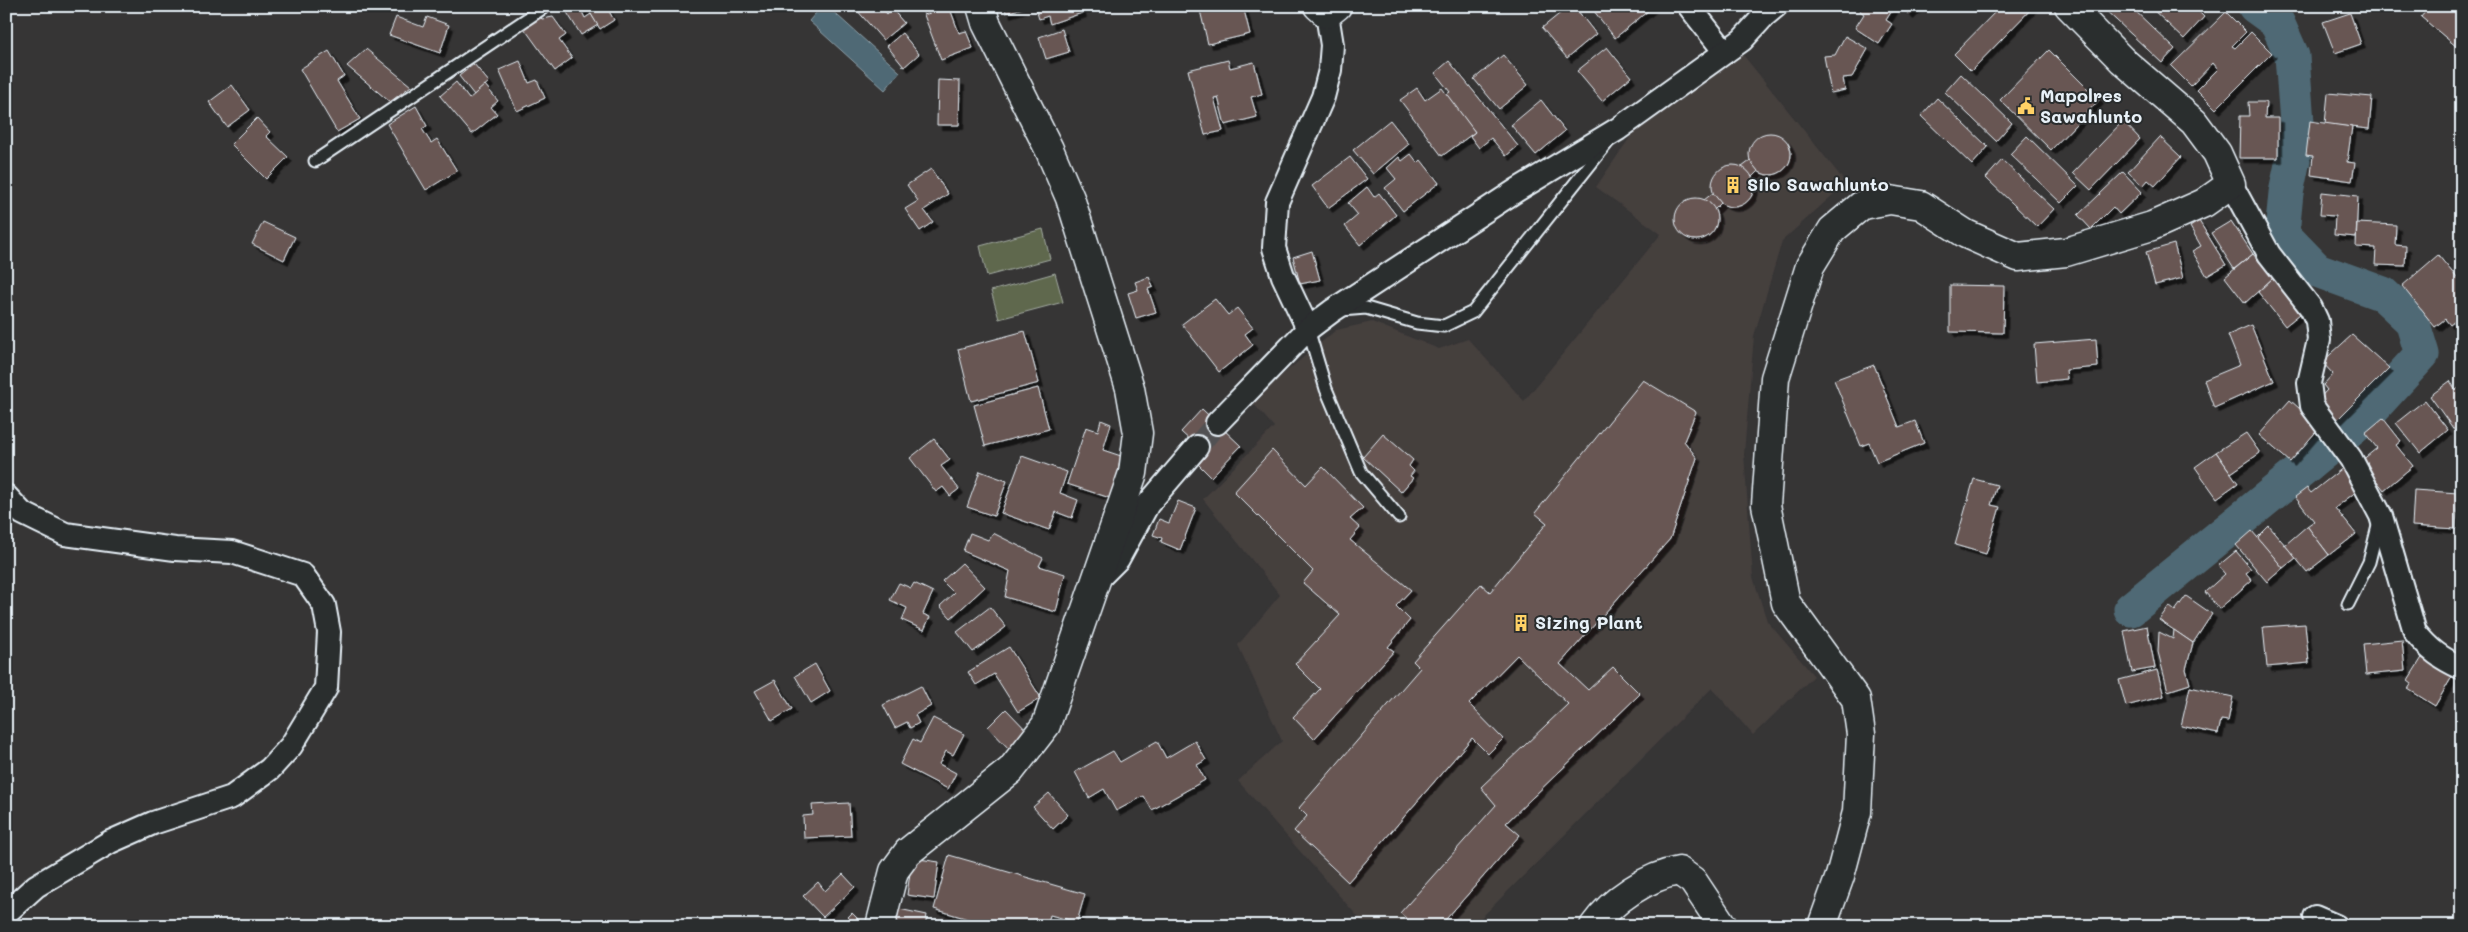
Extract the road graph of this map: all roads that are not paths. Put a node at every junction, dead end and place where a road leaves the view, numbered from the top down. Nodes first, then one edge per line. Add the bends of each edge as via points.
1 (546, 6) edge
2 (981, 6) edge
3 (1689, 6) edge
4 (1776, 6) edge
5 (2069, 6) edge
6 (1327, 9) edge
7 (1724, 52) junction
8 (1618, 129) junction
9 (314, 161) dead end
10 (2231, 184) junction
11 (1332, 311) junction
12 (1308, 329) junction
13 (1217, 423) tunnel mouth
14 (1197, 447) tunnel mouth
15 (6, 496) edge
16 (2381, 516) junction
17 (1400, 517) dead end
18 (1094, 584) junction
19 (2348, 604) dead end
20 (2462, 668) edge
21 (6, 913) edge
22 (2315, 918) dead end
23 (880, 926) edge
24 (1594, 926) edge
25 (1723, 926) edge
26 (1822, 926) edge
27 (2336, 926) edge

1 - 9 lane
2 - 18 street via 1070,198 1130,388 1138,433 1134,473
3 - 7 street
4 - 7 street via 1742,40
5 - 10 street via 2122,60 2194,122 2217,153
6 - 12 street via 1332,45 1330,70 1323,97 1277,202 1274,248 1283,276
7 - 8 street
8 - 11 street via 1517,190
8 - 11 lane via 1473,312 1444,326 1417,323 1366,308
10 - 16 street via 2269,254 2317,321 2319,340 2309,383 2312,406 2350,458
10 - 26 street via 2204,203 2152,226 2066,252 2018,257 1966,234 1921,205 1890,200 1862,205 1832,230 1810,266 1775,378 1766,504 1786,603 1856,699 1861,734 1857,812 1840,876
11 - 12 street
12 - 13 street
12 - 17 lane via 1326,389 1361,472
14 - 18 street via 1148,504 1118,559
15 - 21 street via 22,513 65,534 175,549 232,552 303,575 324,605 328,632 326,688 291,746 270,769 232,797 153,823 110,842 36,886
16 - 19 lane via 2369,562
16 - 20 street via 2415,632 2434,653
18 - 23 street via 1046,725 1011,770 908,852 894,871
22 - 27 street
24 - 25 street via 1635,887 1664,873 1678,871 1693,880

